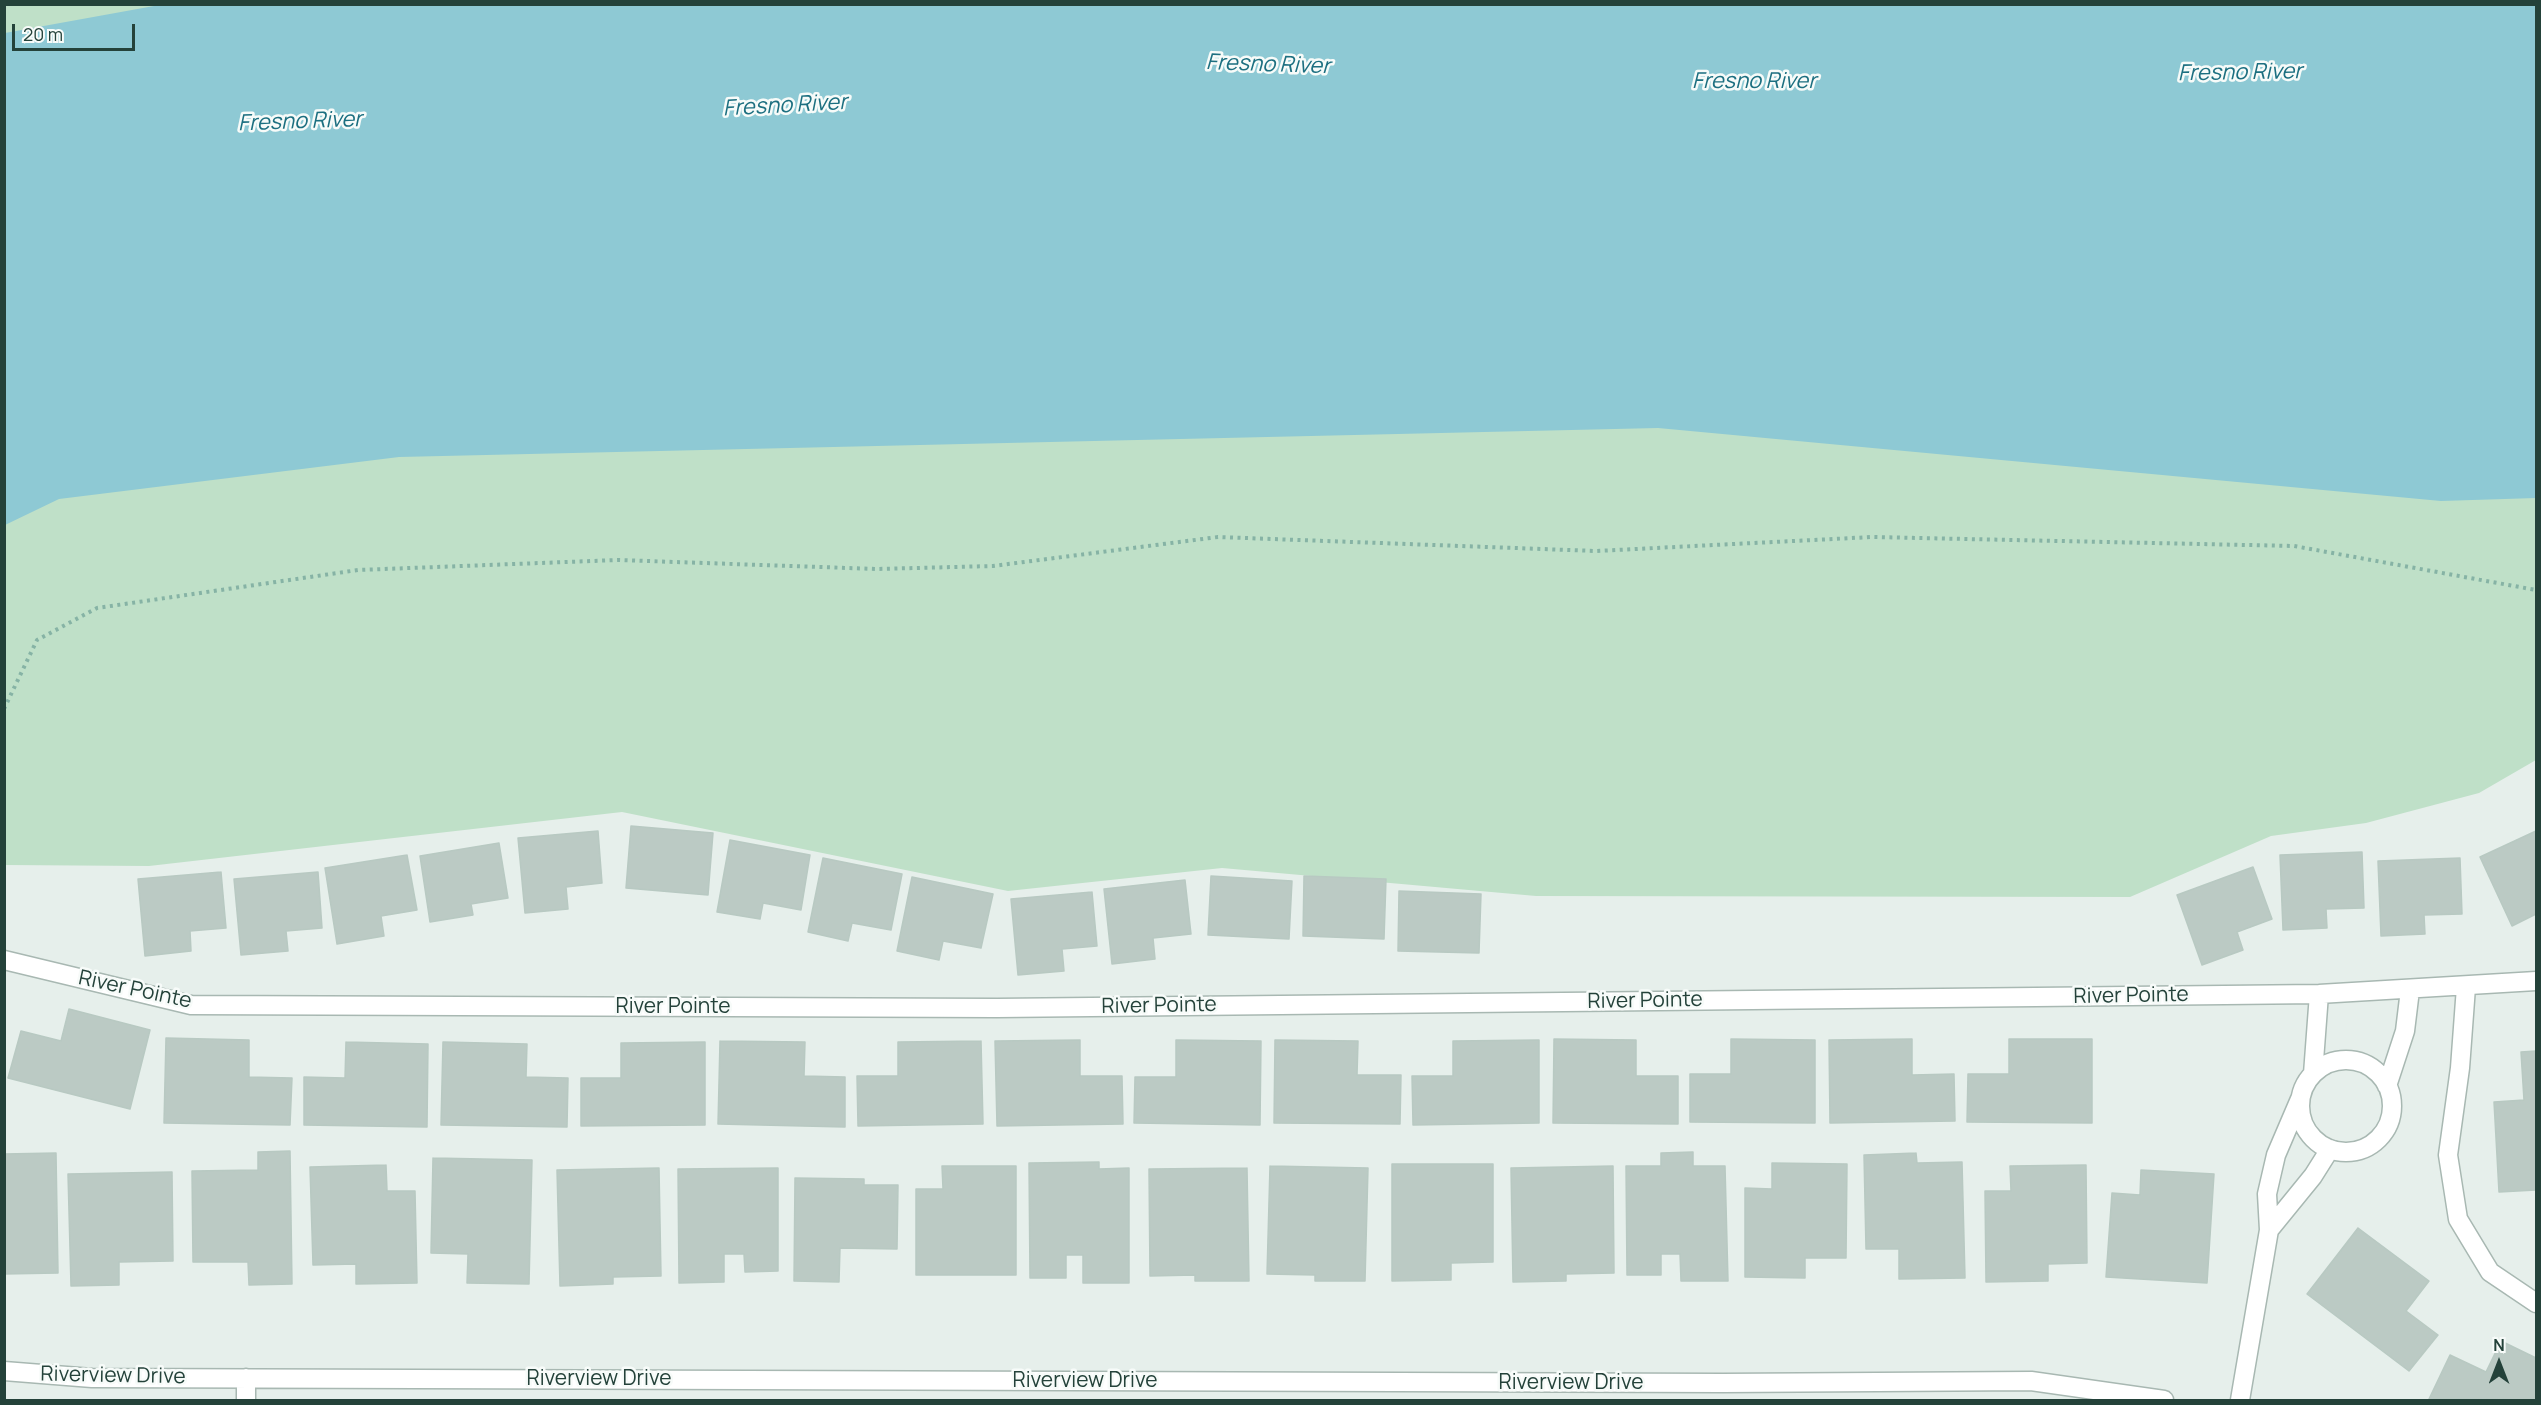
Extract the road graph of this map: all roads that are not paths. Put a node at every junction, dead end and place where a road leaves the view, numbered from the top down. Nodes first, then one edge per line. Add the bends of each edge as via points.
1 (4, 960) edge
2 (2536, 981) edge
3 (2466, 987) junction
4 (2410, 990) junction
5 (2319, 994) junction
6 (2313, 1074) junction
7 (2387, 1086) junction
8 (2300, 1099) junction
9 (2330, 1149) junction
10 (2269, 1230) junction
11 (2536, 1303) edge
12 (4, 1371) edge
13 (246, 1378) junction
14 (1723, 1392) edge
15 (246, 1401) edge
16 (2164, 1401) edge
17 (2240, 1401) edge

1 - 5 street, River Pointe via 191,1005 1009,1008
2 - 3 street, River Pointe
3 - 4 street, River Pointe
3 - 11 street via 2448,1155 2458,1219 2490,1272
4 - 5 street, River Pointe
4 - 7 street via 2405,1031
5 - 6 street
6 - 7 street via 2325,1065 2353,1061 2379,1074
6 - 8 street
7 - 9 street via 2391,1116 2375,1142 2361,1150
8 - 9 street via 2300,1115 2306,1130 2316,1142
8 - 10 street via 2276,1155 2267,1194
9 - 10 street
10 - 17 street
12 - 13 street, Riverview Drive via 92,1378
13 - 14 street, Riverview Drive
13 - 15 street
14 - 16 street, Riverview Drive via 2031,1381

